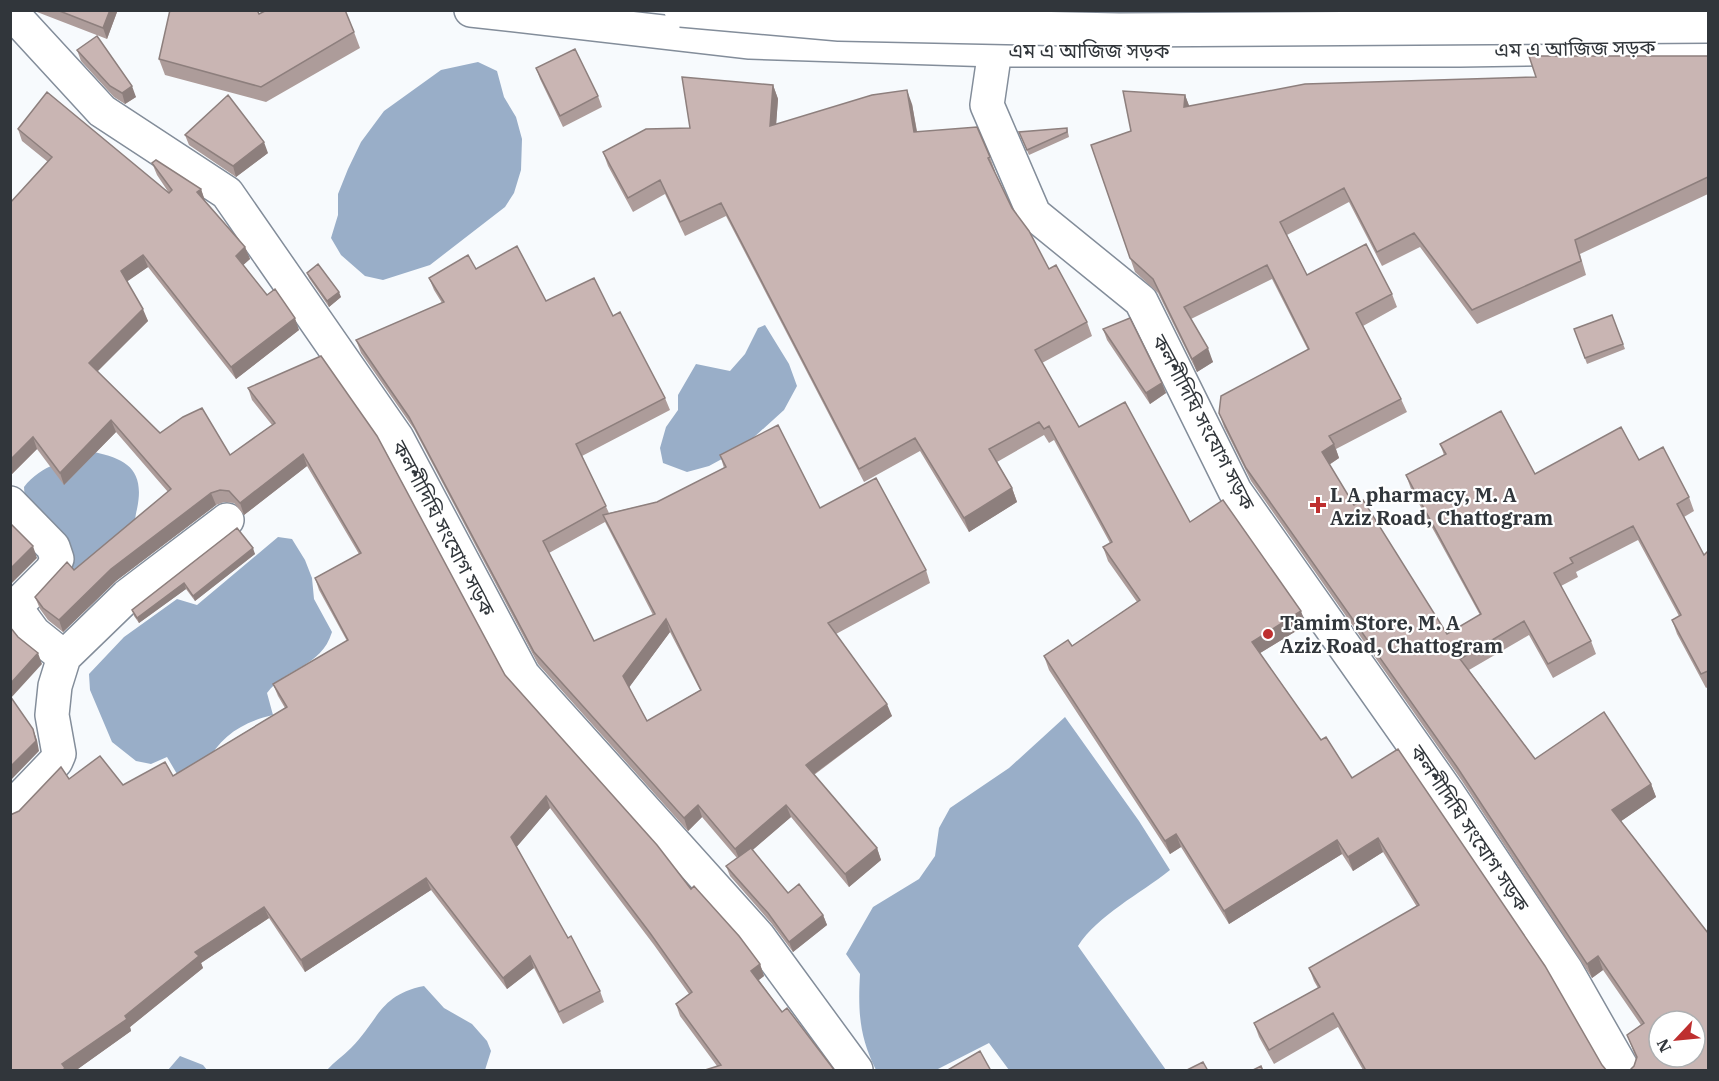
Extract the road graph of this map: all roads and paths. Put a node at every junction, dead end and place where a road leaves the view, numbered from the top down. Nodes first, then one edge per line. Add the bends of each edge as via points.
1 (471, 10) edge
2 (681, 10) edge
3 (1459, 10) edge
4 (10, 11) edge
5 (1708, 26) edge
6 (1708, 46) edge
7 (995, 50) junction
8 (1460, 50) junction
9 (10, 504) edge
10 (227, 520) dead end
11 (64, 657) junction
12 (10, 809) edge
13 (856, 1071) edge
14 (1623, 1071) edge

1 - 7 main road, এম এ আজিজ সড়ক via 750,42
2 - 5 main road, bridge via 839,24 1119,30
3 - 8 main road
4 - 13 main road, কলশীদিঘি সংযোগ সড়ক via 102,111 227,193 397,438 523,675 758,936
6 - 8 main road, এম এ আজিজ সড়ক
7 - 8 main road, এম এ আজিজ সড়ক
7 - 14 main road, কলশীদিঘি সংযোগ সড়ক via 987,105 1034,214 1141,301 1235,491 1474,831 1566,970
9 - 11 main road via 53,547 57,559 52,570 15,607 34,633
10 - 11 main road via 127,596
11 - 12 main road via 52,715 59,754

